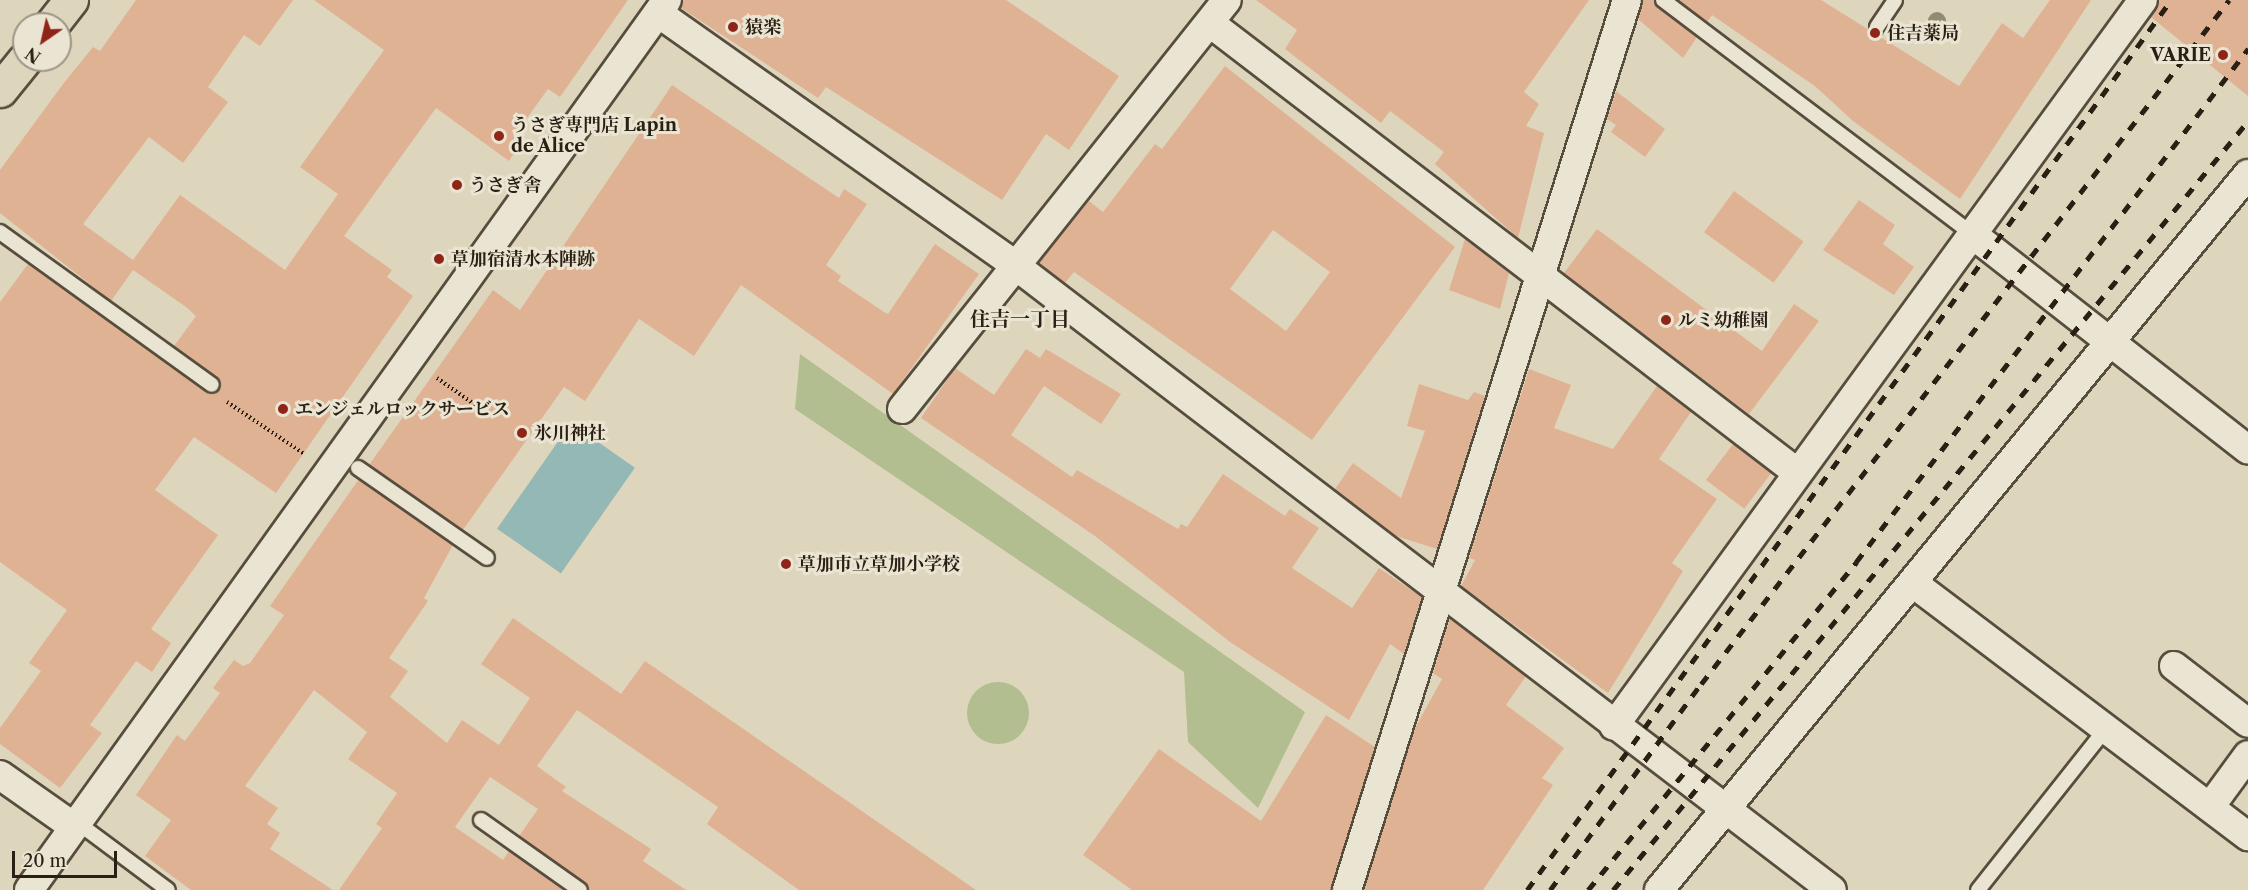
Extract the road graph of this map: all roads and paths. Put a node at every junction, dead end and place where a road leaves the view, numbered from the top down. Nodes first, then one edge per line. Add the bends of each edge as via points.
1 (71, 0) edge
2 (1227, 0) edge
3 (1627, 0) edge
4 (1663, 0) edge
5 (1895, 0) edge
6 (2143, 0) edge
7 (663, 7) edge
8 (62, 12) edge
9 (1210, 23) junction
10 (1877, 27) dead end
11 (14, 72) edge
12 (0, 90) edge
13 (2248, 174) edge
14 (0, 232) edge
15 (1972, 234) junction
16 (1016, 266) junction
17 (1540, 276) junction
18 (2108, 344) junction
19 (409, 359) junction
20 (212, 385) joint
21 (902, 409) dead end
22 (484, 411) dead end
23 (2248, 450) edge
24 (358, 468) dead end
25 (328, 470) junction
26 (1798, 473) junction
27 (487, 558) dead end
28 (1913, 583) junction
29 (1440, 591) junction
30 (2174, 666) dead end
31 (2248, 723) edge
32 (1614, 726) junction
33 (2105, 730) junction
34 (2248, 755) edge
35 (0, 775) edge
36 (2210, 807) junction
37 (1724, 809) junction
38 (481, 820) dead end
39 (76, 825) junction
40 (2248, 836) edge
41 (29, 890) edge
42 (168, 890) edge
43 (580, 890) edge
44 (1347, 890) edge
45 (1659, 890) edge
46 (1832, 890) edge
47 (1978, 890) edge

1 - 8 main road
2 - 9 street
3 - 17 street
4 - 15 lane
5 - 10 lane
6 - 15 street
7 - 16 street
7 - 19 street
9 - 16 street via 1189,43
9 - 17 street
11 - 12 main road
13 - 18 street
14 - 20 lane
15 - 18 street
15 - 26 street
16 - 21 street
16 - 29 street
17 - 26 street
17 - 29 street
18 - 23 street
18 - 28 street
19 - 22 path
19 - 25 street
20 - 25 path via 214,393
24 - 27 lane
25 - 39 street
26 - 32 street
28 - 33 street
28 - 37 street
29 - 32 street
29 - 44 street
30 - 31 street
32 - 37 street
33 - 36 street
33 - 47 lane
34 - 36 street
35 - 39 street
36 - 40 street
37 - 45 street
37 - 46 street
38 - 43 lane
39 - 41 street
39 - 42 lane

